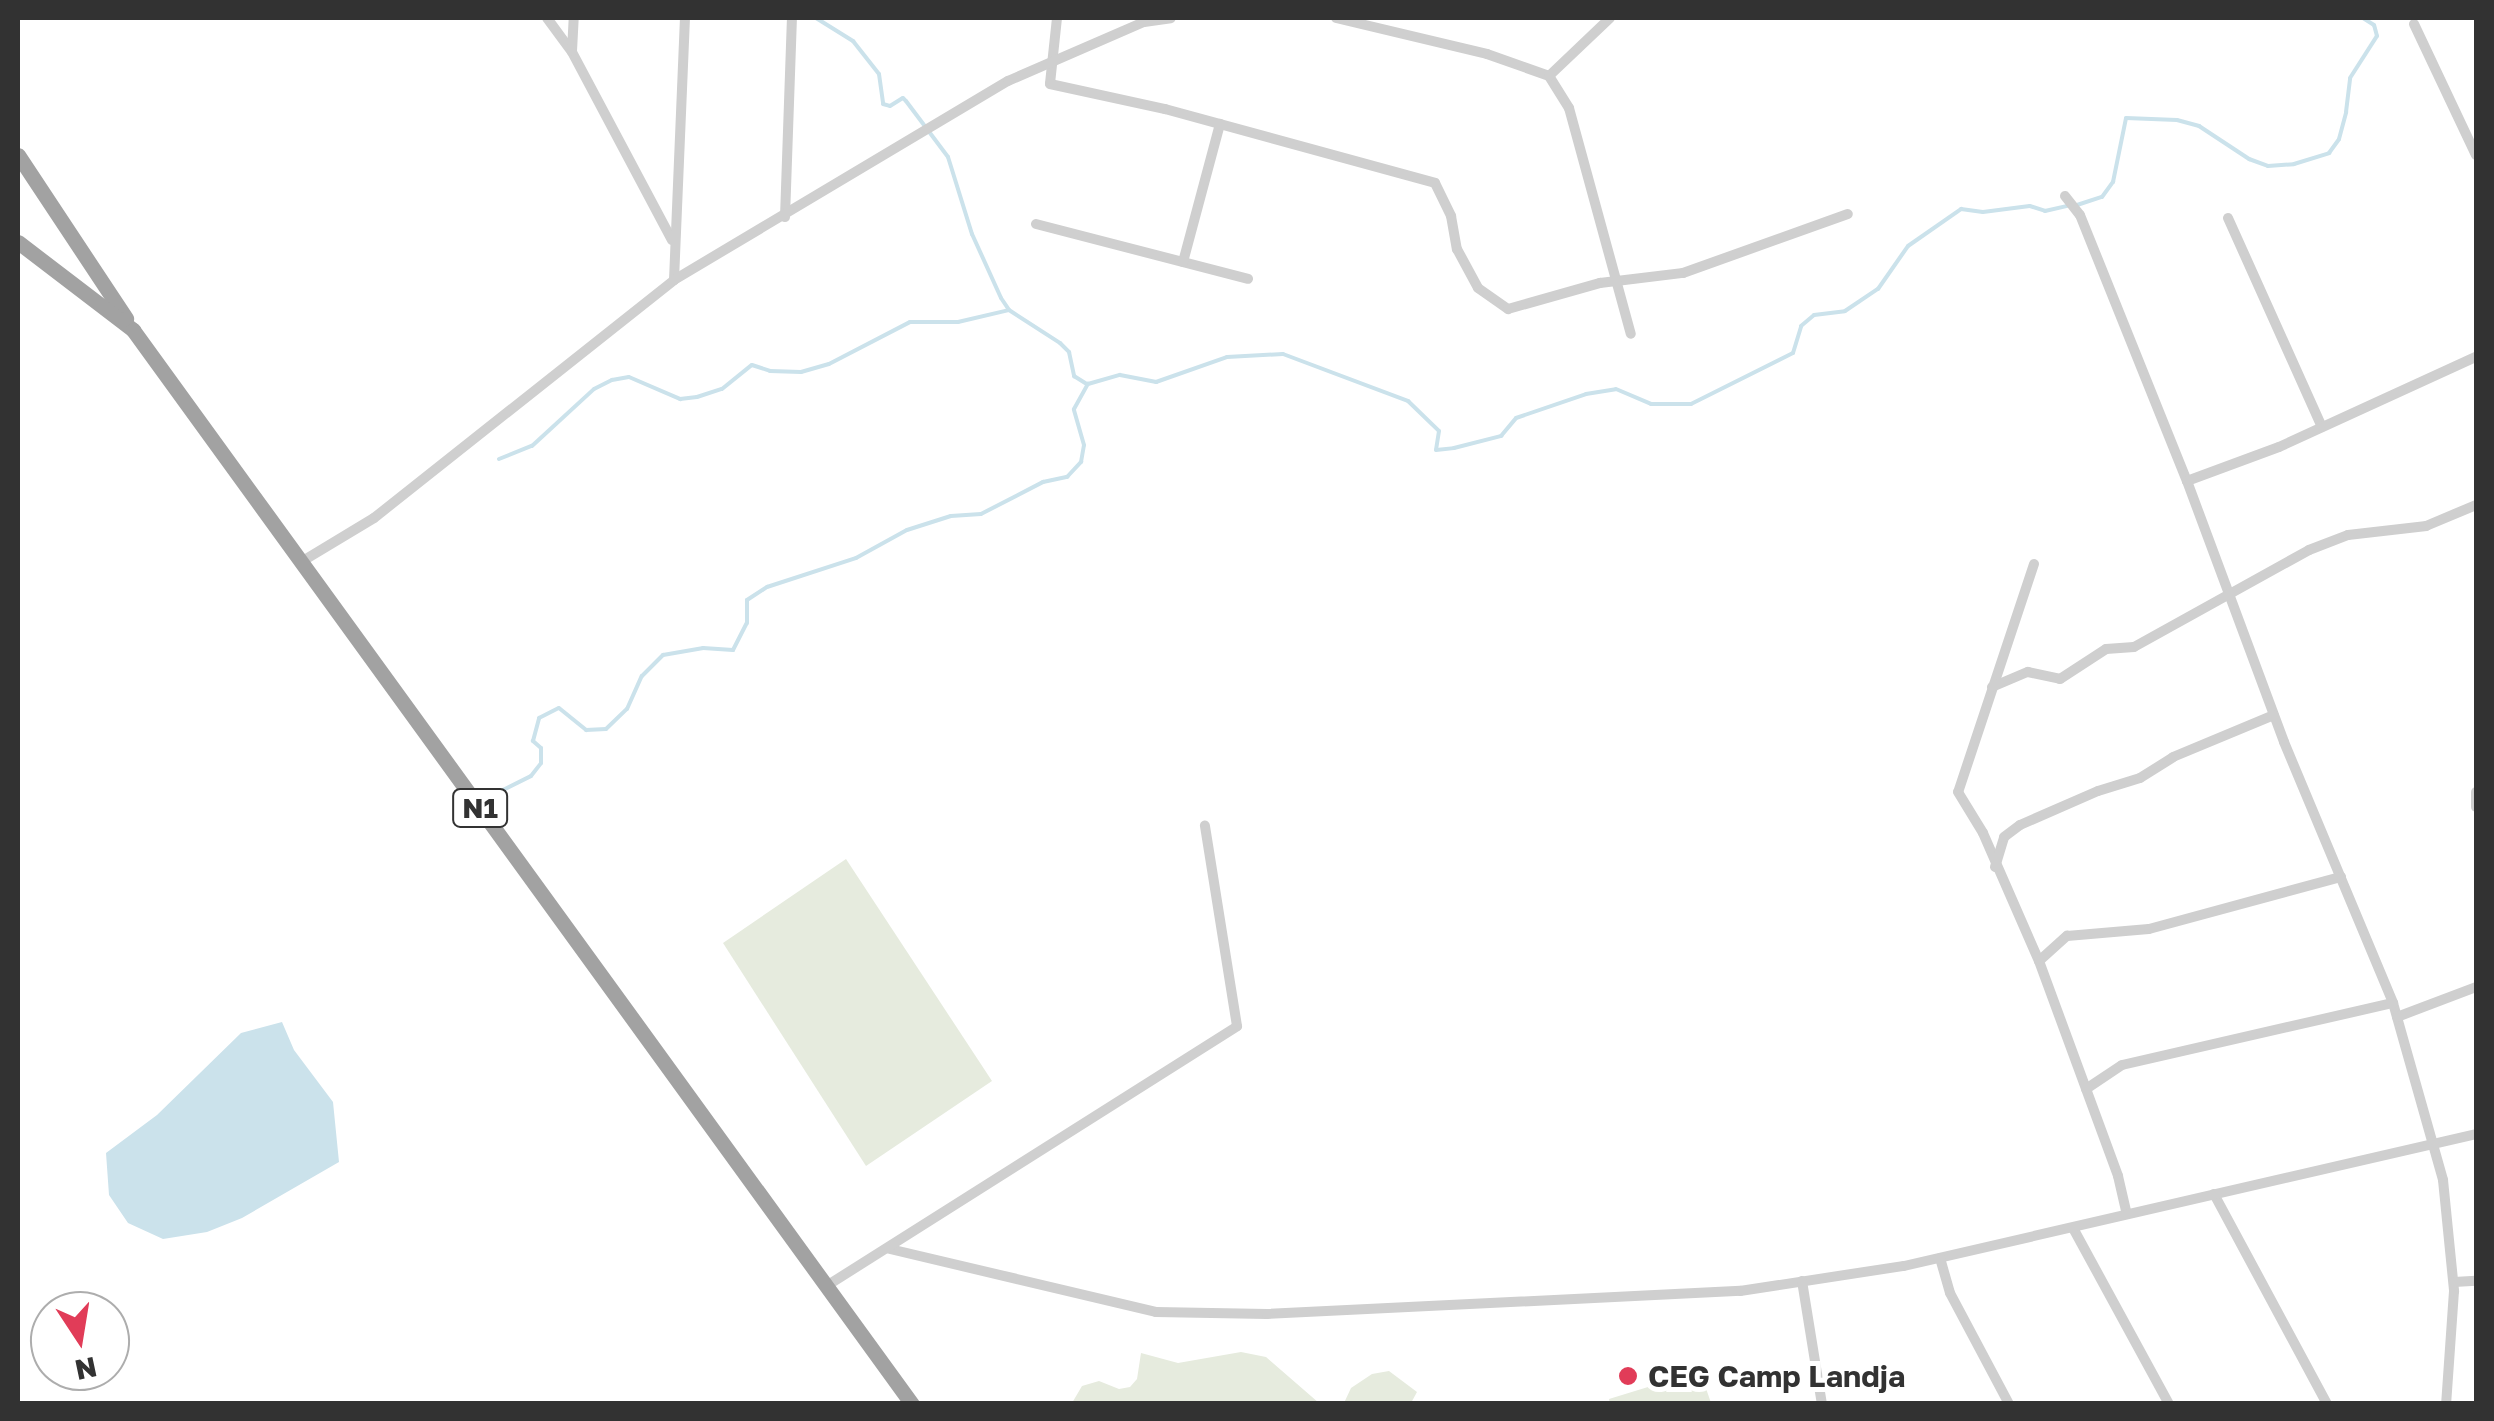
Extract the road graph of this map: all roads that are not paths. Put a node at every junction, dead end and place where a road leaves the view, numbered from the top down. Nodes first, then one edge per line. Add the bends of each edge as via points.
1 (547, 18) edge
2 (574, 18) edge
3 (686, 18) edge
4 (1057, 18) edge
5 (1171, 18) edge
6 (1336, 18) edge
7 (1585, 18) edge
8 (1610, 18) edge
9 (792, 20) edge
10 (2414, 24) dead end
11 (1595, 28) junction
12 (572, 52) junction
13 (1052, 61) junction
14 (1549, 76) junction
15 (1220, 124) junction
16 (18, 155) edge
17 (2476, 155) edge
18 (2064, 196) dead end
19 (1848, 214) dead end
20 (785, 217) junction
21 (2228, 218) dead end
22 (1036, 224) dead end
23 (672, 241) junction
24 (18, 242) edge
25 (1184, 262) junction
26 (1248, 279) dead end
27 (674, 280) junction
28 (1616, 280) junction
29 (133, 330) junction
30 (1631, 334) dead end
31 (2476, 357) edge
32 (2322, 427) junction
33 (2187, 481) junction
34 (2476, 504) edge
35 (300, 562) junction
36 (2034, 564) dead end
37 (2228, 592) junction
38 (1992, 687) junction
39 (2274, 716) junction
40 (2476, 792) edge
41 (2476, 807) edge
42 (1204, 826) dead end
43 (1995, 868) junction
44 (2340, 877) junction
45 (2039, 961) junction
46 (2476, 987) edge
47 (2392, 1003) junction
48 (2397, 1018) junction
49 (2086, 1089) junction
50 (2476, 1134) edge
51 (2435, 1146) junction
52 (2214, 1194) junction
53 (2126, 1212) junction
54 (2073, 1228) junction
55 (890, 1250) junction
56 (1940, 1258) junction
57 (1802, 1281) junction
58 (2476, 1281) edge
59 (2454, 1282) junction
60 (828, 1285) junction
61 (912, 1404) edge
62 (1822, 1404) edge
63 (2009, 1404) edge
64 (2169, 1404) edge
65 (2327, 1404) edge
66 (2446, 1404) edge

1 - 12 street
2 - 12 street
3 - 23 street
4 - 13 street
5 - 13 street via 1144,22
6 - 14 street
7 - 11 street
8 - 11 street
9 - 20 street
10 - 17 street
11 - 14 street
12 - 23 street
13 - 15 street via 1050,84
13 - 20 street
14 - 28 street via 1569,108
15 - 25 street
15 - 28 street via 1435,182 1478,288 1508,309
16 - 29 highway
18 - 33 street via 2080,214
19 - 28 street via 1683,273
20 - 27 street
21 - 32 street
22 - 25 street
23 - 27 street
24 - 29 highway, N1
25 - 26 street
27 - 35 street via 374,518
28 - 30 street
29 - 35 highway, N1
31 - 32 street
32 - 33 street
33 - 37 street
34 - 37 street via 2426,526 2348,535
35 - 60 highway, N1
36 - 38 street
37 - 38 street via 2134,647 2106,649 2060,679 2028,672
37 - 39 street
38 - 43 street via 1958,792
39 - 43 street via 2020,825 2004,837
39 - 44 street
40 - 41 street
42 - 55 street via 1237,1026
43 - 45 street
44 - 45 street via 2149,929 2066,936
44 - 47 street
45 - 49 street
46 - 48 street
47 - 48 street
47 - 49 street via 2122,1065
48 - 51 street
49 - 53 street
50 - 51 street
51 - 52 street
51 - 59 street
52 - 53 street
52 - 65 street
53 - 54 street
54 - 56 street
54 - 64 street
55 - 57 street via 1156,1312 1267,1314 1740,1291
55 - 60 street
56 - 57 street
56 - 63 street via 1950,1294
57 - 62 street
58 - 59 street
59 - 66 street
60 - 61 highway, N1

